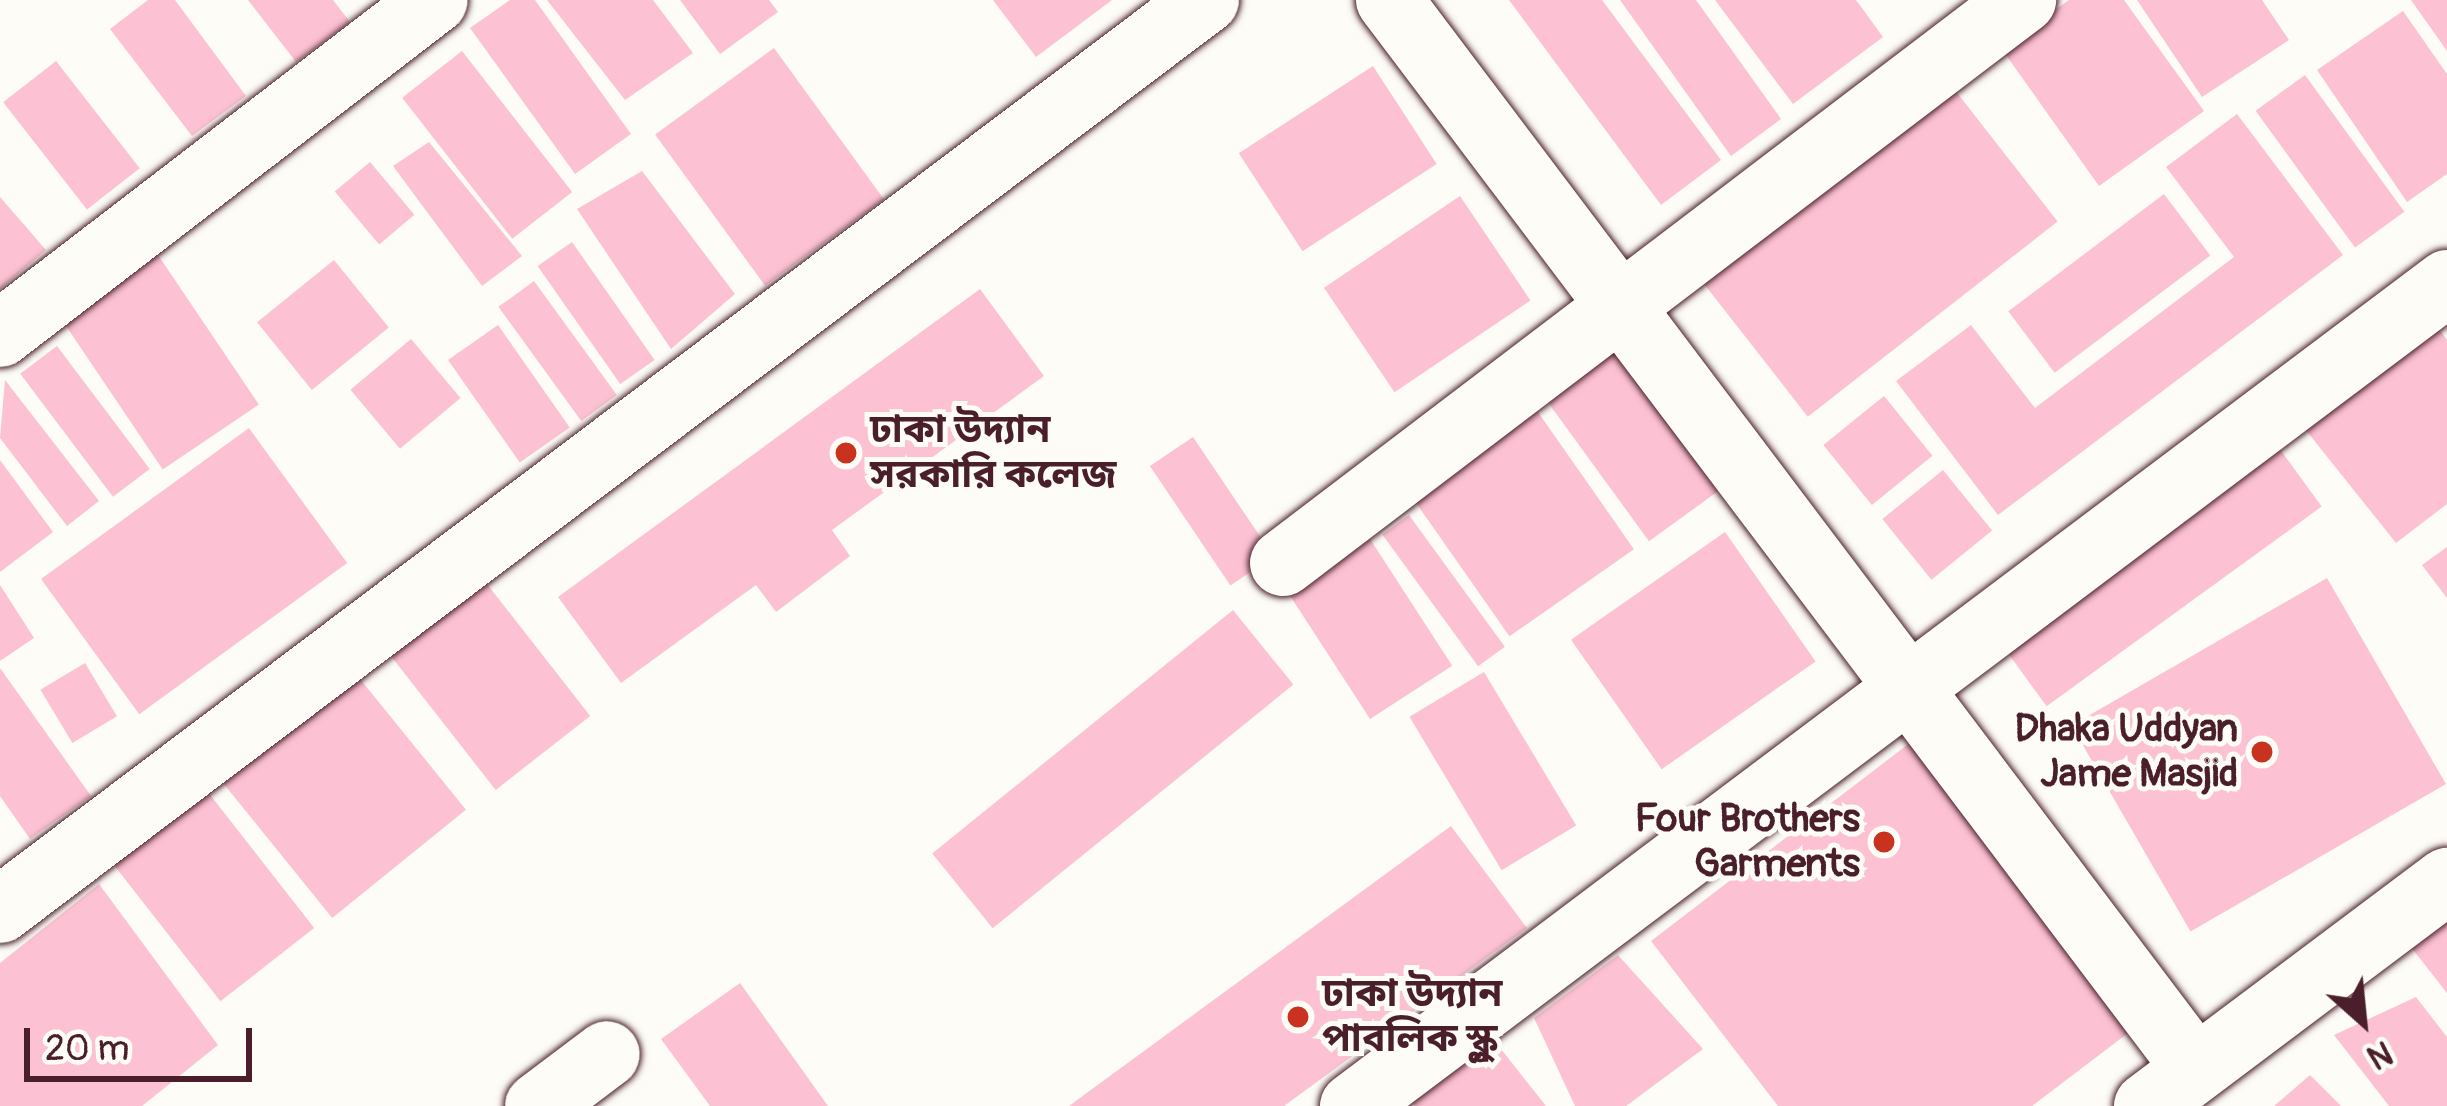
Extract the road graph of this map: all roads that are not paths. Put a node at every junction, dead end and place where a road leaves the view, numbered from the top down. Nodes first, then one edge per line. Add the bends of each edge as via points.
1 (435, 0) edge
2 (1206, 0) edge
3 (1389, 0) edge
4 (2024, 0) edge
5 (2447, 283) edge
6 (1621, 306) junction
7 (0, 334) edge
8 (1283, 563) dead end
9 (1909, 688) junction
10 (2447, 881) edge
11 (0, 910) edge
12 (607, 1054) dead end
13 (2172, 1088) edge
14 (538, 1106) edge
15 (1353, 1106) edge

1 - 7 street
2 - 11 street
3 - 6 street
4 - 6 street
5 - 9 street
6 - 8 street
6 - 9 street
9 - 13 street
9 - 15 street
10 - 13 street
12 - 14 street

